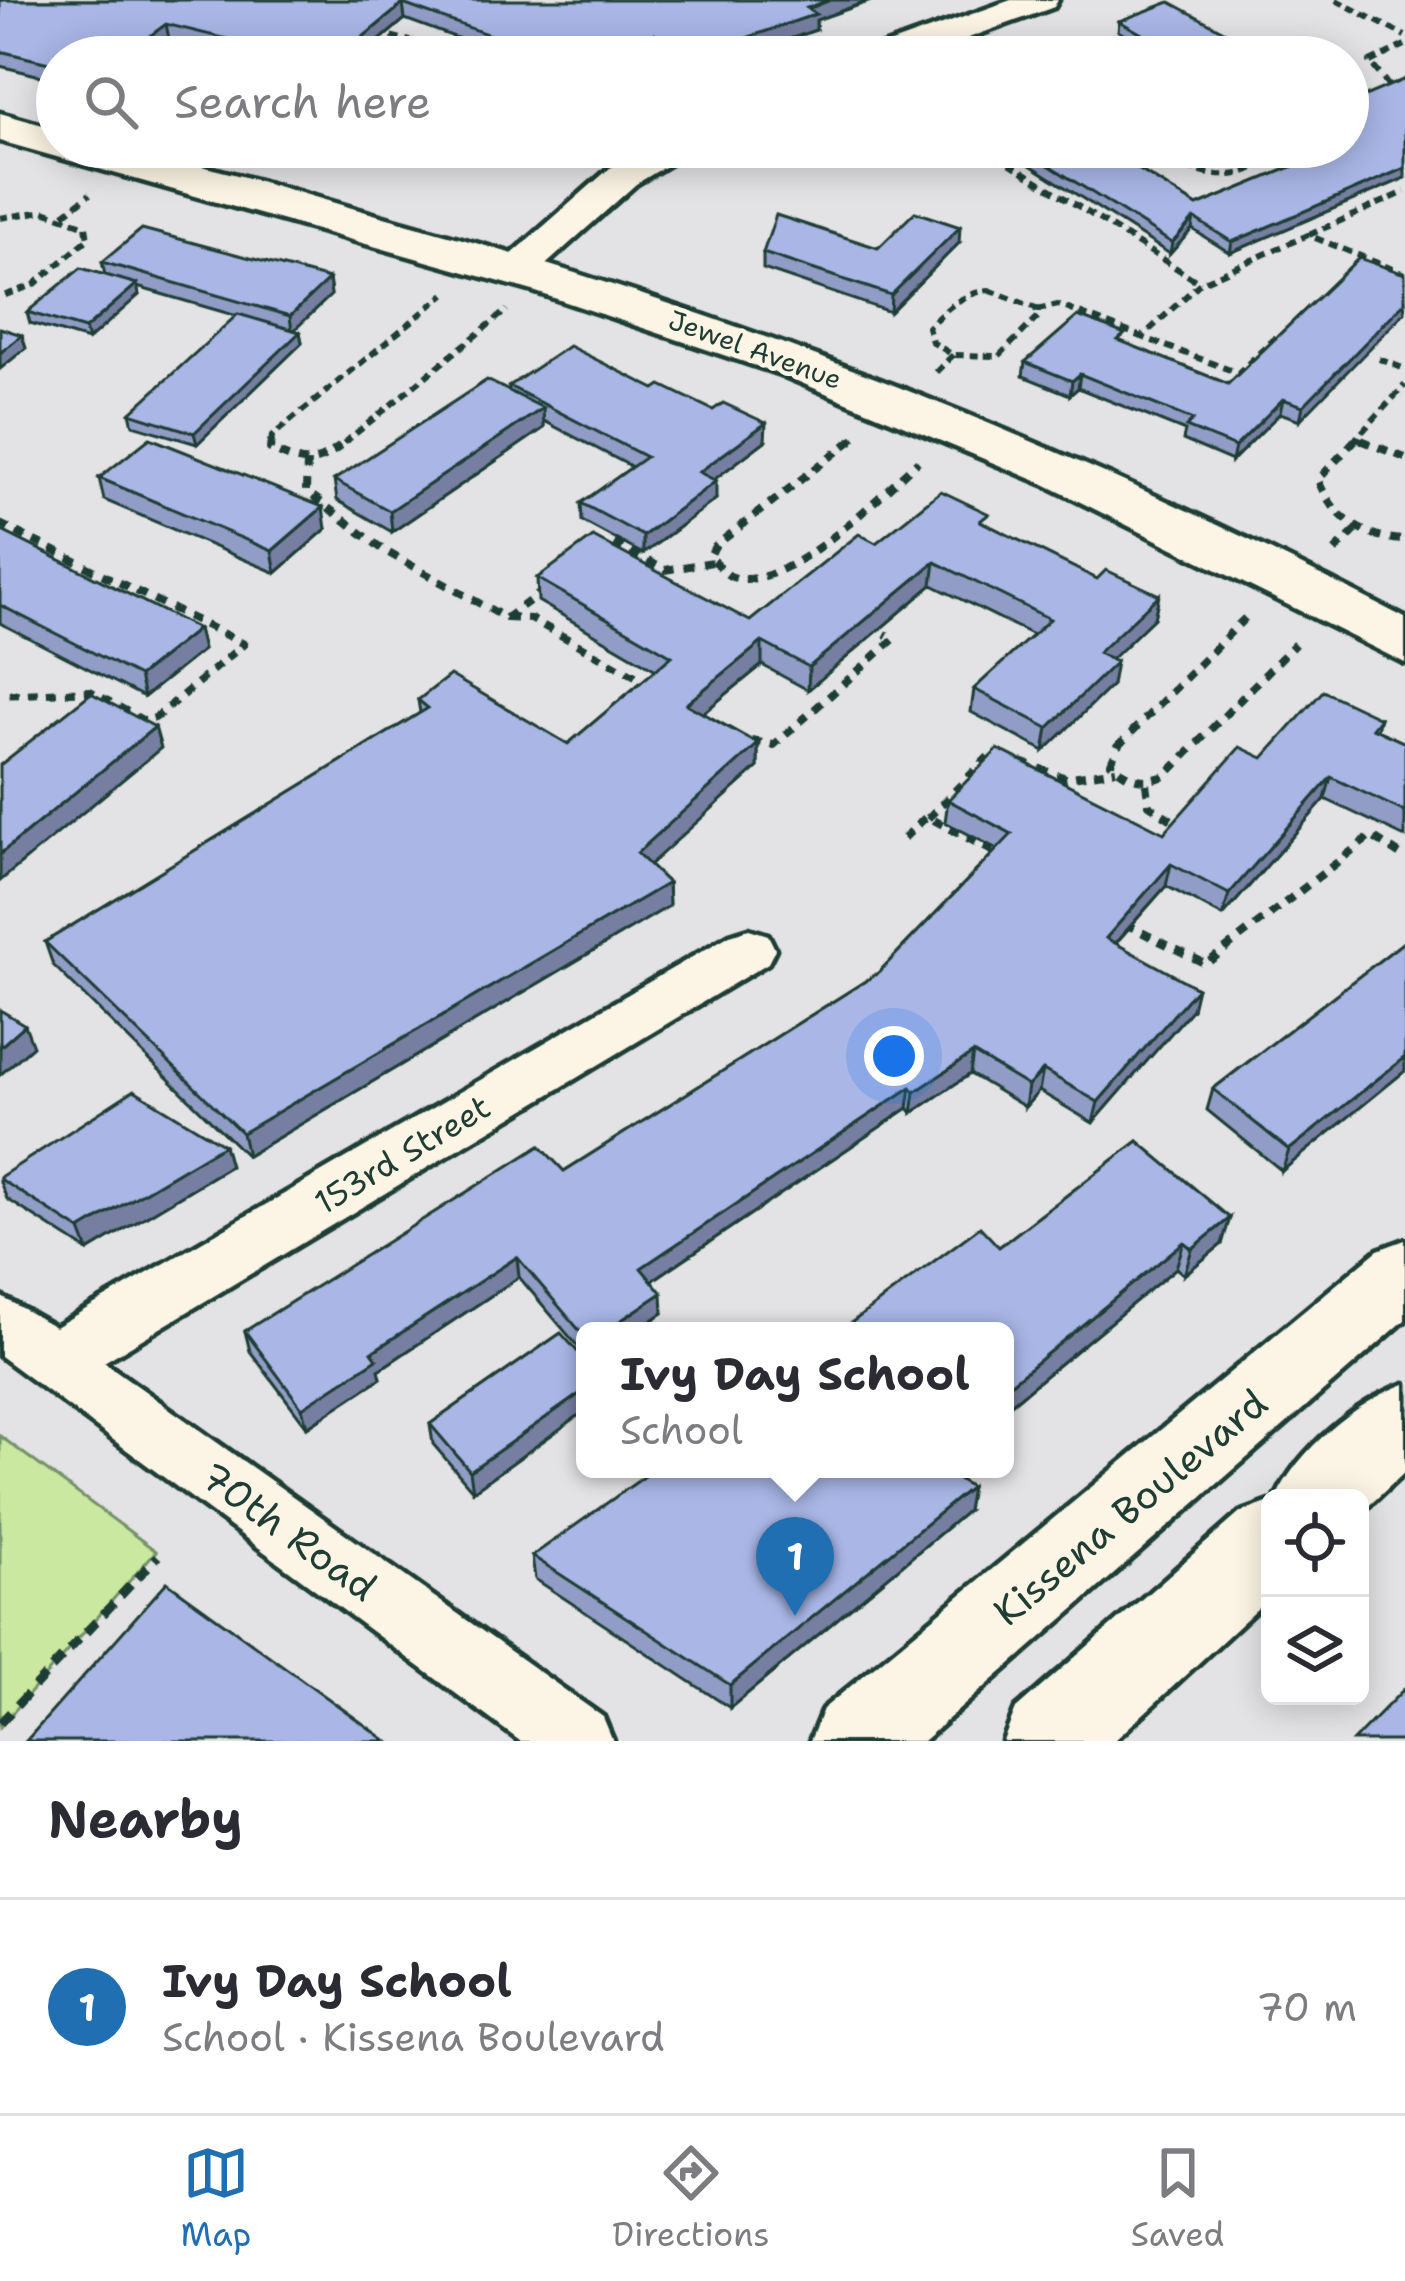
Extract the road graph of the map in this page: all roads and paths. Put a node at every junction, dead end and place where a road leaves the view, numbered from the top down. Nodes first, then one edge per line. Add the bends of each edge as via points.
1 (1042, 0) edge
2 (1336, 0) edge
3 (365, 31) edge
4 (387, 36) edge
5 (942, 36) edge
6 (1405, 36) edge
7 (1405, 45) edge
8 (1404, 110) edge
9 (0, 128) edge
10 (36, 137) edge
11 (84, 168) edge
12 (638, 168) edge
13 (1017, 168) edge
14 (1181, 168) edge
15 (1259, 168) edge
16 (1405, 192) edge
17 (64, 214) junction
18 (0, 218) edge
19 (1308, 235) junction
20 (1405, 274) edge
21 (1200, 283) junction
22 (449, 289) dead end
23 (513, 289) junction
24 (0, 297) edge
25 (1037, 310) junction
26 (1142, 337) junction
27 (1276, 337) edge
28 (952, 355) junction
29 (1379, 358) dead end
30 (1405, 369) edge
31 (936, 372) dead end
32 (1405, 385) edge
33 (857, 436) dead end
34 (1354, 437) junction
35 (1405, 458) edge
36 (918, 461) dead end
37 (307, 462) junction
38 (0, 524) edge
39 (1357, 530) junction
40 (1405, 540) edge
41 (1335, 550) dead end
42 (593, 554) edge
43 (713, 562) junction
44 (558, 580) edge
45 (506, 618) junction
46 (1245, 618) dead end
47 (884, 634) edge
48 (1405, 643) edge
49 (1294, 644) dead end
50 (657, 688) edge
51 (0, 695) edge
52 (740, 734) edge
53 (1118, 770) junction
54 (1145, 784) junction
55 (928, 818) junction
56 (1172, 820) edge
57 (904, 838) dead end
58 (1405, 858) edge
59 (1013, 863) edge
60 (1115, 918) edge
61 (749, 949) dead end
62 (1405, 1273) edge
63 (0, 1322) edge
64 (55, 1359) junction
65 (1405, 1420) edge
66 (1328, 1489) edge
67 (1261, 1549) edge
68 (158, 1556) dead end
69 (0, 1724) edge
70 (578, 1741) edge
71 (855, 1741) edge
72 (1048, 1741) edge

1 - 5 street
2 - 6 path
3 - 4 path
7 - 8 path via 1370,62
9 - 10 street
11 - 17 path
11 - 23 street, Jewel Avenue
12 - 23 street
13 - 21 path
14 - 15 path via 1230,176
16 - 19 path
17 - 18 path
17 - 24 path via 86,226 88,239 34,285
19 - 20 path
19 - 21 path
21 - 26 path
22 - 37 path via 272,436 270,449
23 - 37 path via 326,458
23 - 48 street, Jewel Avenue via 710,331 930,416 1126,503
25 - 26 path via 1058,305
25 - 28 path via 999,356
25 - 28 path via 985,289 961,294 926,335
26 - 27 path via 1238,374
28 - 31 path
29 - 30 path
32 - 34 path
33 - 43 path via 715,546
34 - 35 path
34 - 39 path via 1318,480 1326,505
36 - 43 path via 770,579 733,580
37 - 45 path via 306,491 370,542
38 - 51 path via 244,644 144,721 90,691
39 - 40 path
39 - 41 path
42 - 43 path via 610,542 665,570
44 - 45 path
45 - 50 path via 531,620
46 - 53 path via 1118,746
47 - 52 path via 894,639 774,745
49 - 54 path via 1165,776
53 - 54 path
53 - 55 path via 1066,778 993,752
54 - 56 path via 1149,805
55 - 57 path
55 - 59 path
58 - 60 path via 1371,836 1206,964
61 - 64 street, 153rd Street
62 - 71 street, Kissena Boulevard
63 - 64 street, 70th Road
64 - 70 street, 70th Road
65 - 66 street
67 - 72 street
68 - 69 path

